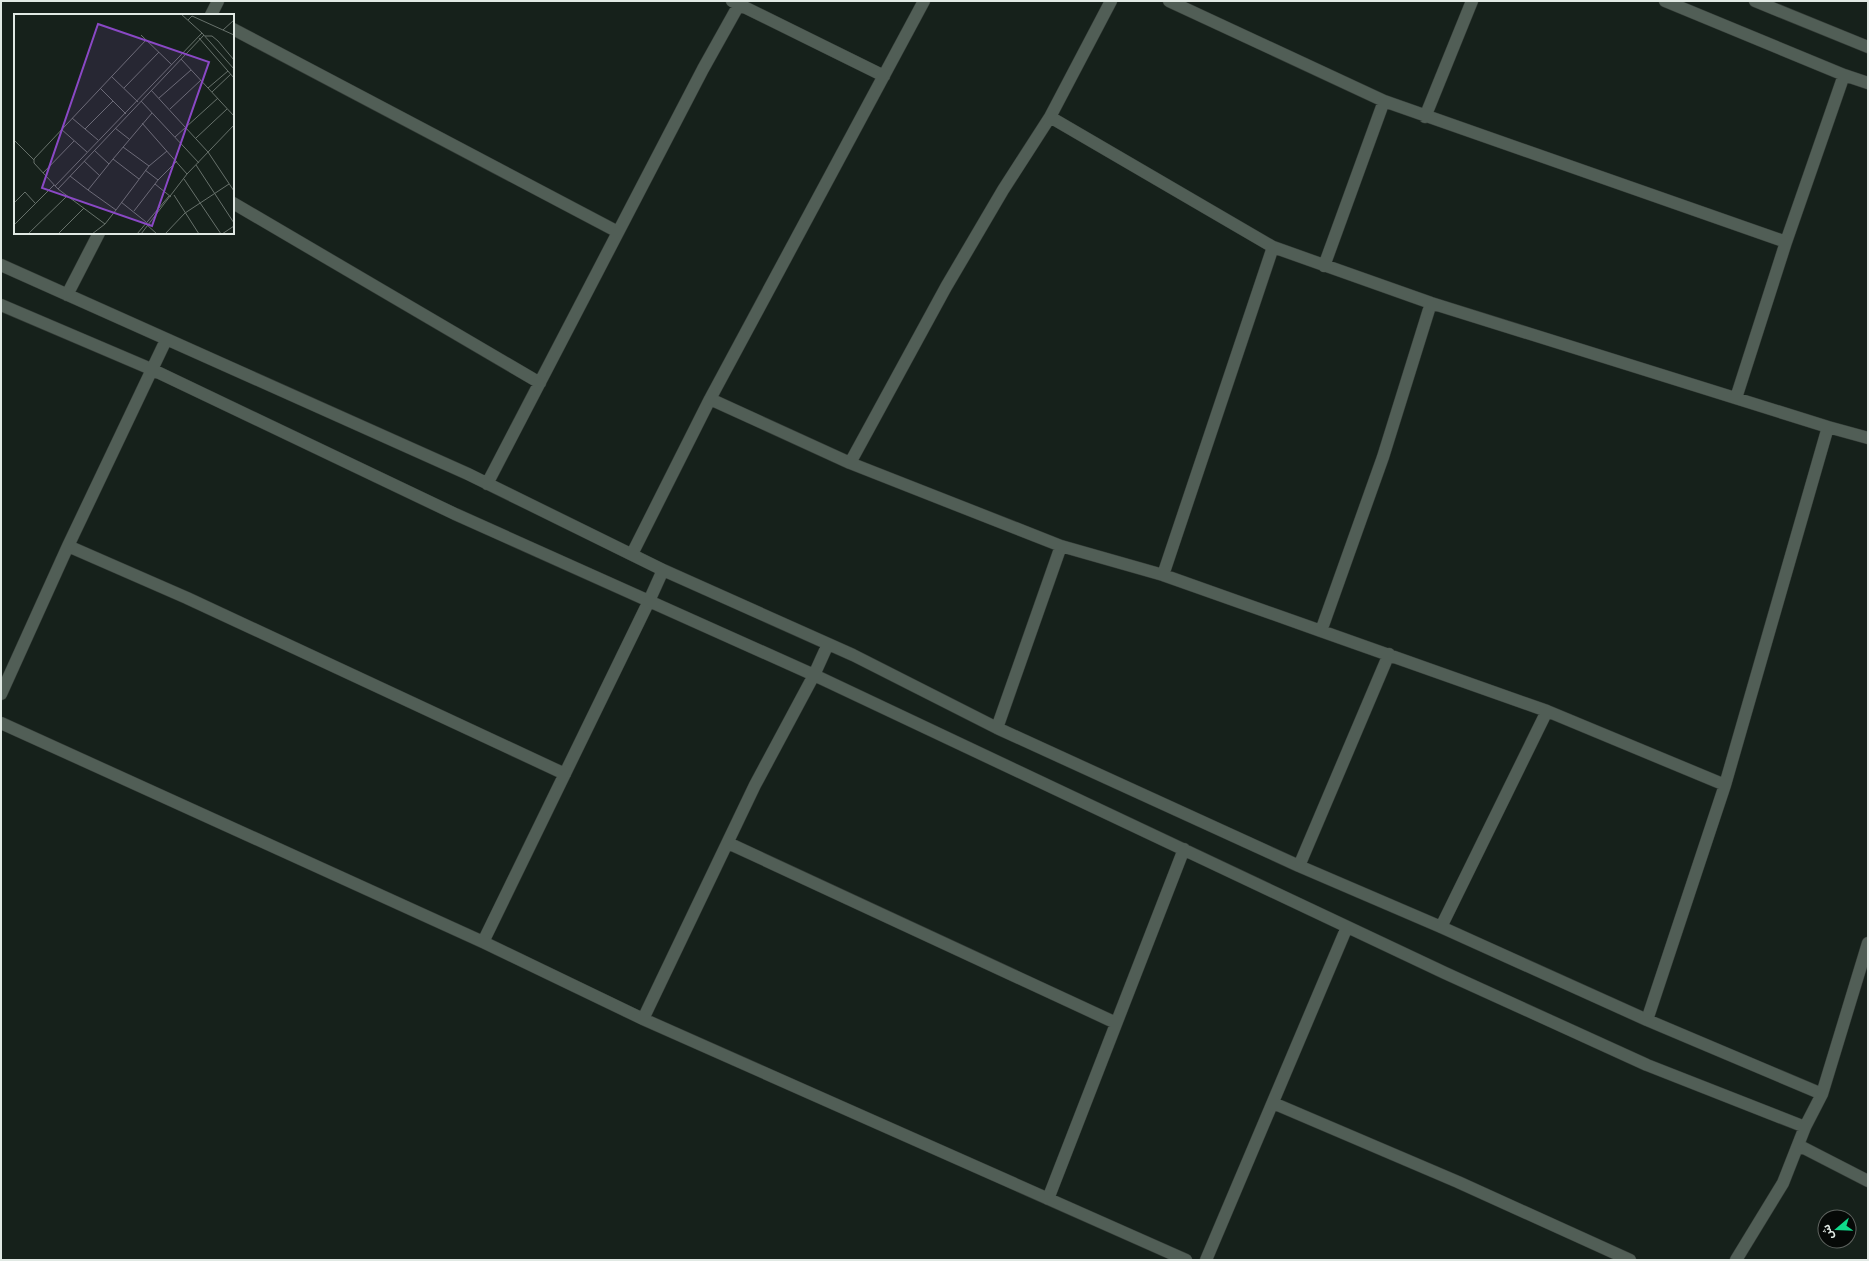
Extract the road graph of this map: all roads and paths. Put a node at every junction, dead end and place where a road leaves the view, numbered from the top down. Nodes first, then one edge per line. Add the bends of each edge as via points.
1 (218, 1) edge
2 (924, 1) edge
3 (1111, 1) edge
4 (1169, 1) edge
5 (1472, 1) edge
6 (1665, 1) edge
7 (1755, 1) edge
8 (737, 2) edge
9 (211, 14) edge
10 (234, 30) edge
11 (1868, 47) edge
12 (1844, 75) junction
13 (884, 76) junction
14 (1867, 80) edge
15 (1384, 101) junction
16 (1050, 117) junction
17 (1425, 117) junction
18 (234, 204) edge
19 (618, 232) junction
20 (98, 234) edge
21 (1786, 242) junction
22 (1273, 247) junction
23 (1, 265) edge
24 (1324, 266) junction
25 (67, 295) junction
26 (1431, 303) junction
27 (1, 305) edge
28 (166, 340) junction
29 (152, 370) junction
30 (540, 383) junction
31 (1736, 398) junction
32 (710, 399) junction
33 (1828, 427) junction
34 (1868, 438) edge
35 (850, 463) junction
36 (488, 484) junction
37 (68, 546) junction
38 (1061, 546) junction
39 (632, 554) junction
40 (663, 570) junction
41 (1163, 575) junction
42 (650, 600) junction
43 (1321, 631) junction
44 (828, 644) junction
45 (1389, 654) junction
46 (814, 675) junction
47 (1, 694) edge
48 (1547, 711) junction
49 (1, 723) edge
50 (997, 728) junction
51 (565, 774) junction
52 (1725, 784) junction
53 (728, 843) junction
54 (1184, 849) junction
55 (1299, 866) junction
56 (1347, 927) junction
57 (1441, 927) junction
58 (483, 942) junction
59 (1868, 943) edge
60 (1864, 975) edge
61 (642, 1019) junction
62 (1647, 1020) junction
63 (1116, 1023) junction
64 (1822, 1094) junction
65 (1272, 1103) junction
66 (1805, 1127) junction
67 (1798, 1145) junction
68 (1868, 1181) edge
69 (1048, 1199) junction
70 (1186, 1260) edge
71 (1206, 1260) edge
72 (1630, 1260) edge
73 (1736, 1260) edge

1 - 9 street
2 - 13 street
3 - 16 street
4 - 15 street
5 - 17 street
6 - 12 street
7 - 11 street
8 - 13 street
8 - 19 street
10 - 19 street
12 - 14 street
12 - 21 street
13 - 32 street
15 - 17 street
15 - 24 street
16 - 22 street
16 - 35 street via 946,287
17 - 21 street
18 - 30 street
19 - 30 street
20 - 25 street
21 - 31 street
22 - 24 street
22 - 41 street
23 - 25 street
24 - 26 street
25 - 28 street
26 - 31 street
26 - 43 street via 1383,457
27 - 29 street
28 - 29 street
28 - 36 street
29 - 37 street
29 - 42 street via 455,514
30 - 36 street
31 - 33 street
32 - 35 street
32 - 39 street
33 - 34 street
33 - 52 street
35 - 38 street
36 - 39 street
37 - 47 street
37 - 51 street via 187,598
38 - 41 street
38 - 50 street
39 - 40 street
40 - 42 street
40 - 44 street
41 - 43 street
42 - 46 street
42 - 51 street
43 - 45 street
44 - 46 street
44 - 50 street
45 - 48 street
45 - 55 street
46 - 53 street via 755,785
46 - 54 street
48 - 52 street
48 - 57 street
49 - 58 street
50 - 55 street
51 - 58 street
52 - 62 street
53 - 61 street
53 - 63 street
54 - 56 street
54 - 63 street
55 - 57 street
56 - 65 street
56 - 66 street via 1647,1065
57 - 62 street
58 - 61 street
59 - 60 street
60 - 64 street
61 - 69 street
62 - 64 street
63 - 69 street
64 - 66 street
65 - 71 street
65 - 72 street via 1458,1182
66 - 67 street
67 - 68 street
67 - 73 street via 1783,1183
69 - 70 street

